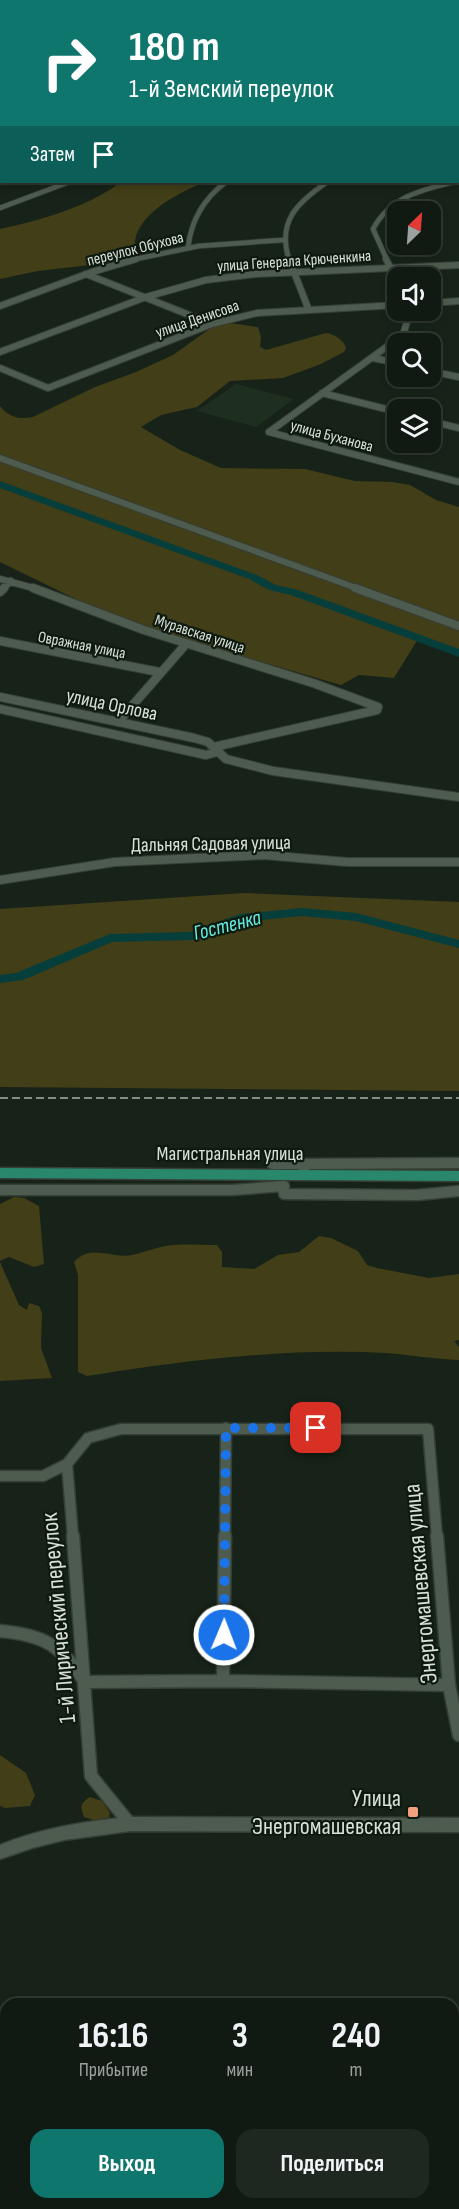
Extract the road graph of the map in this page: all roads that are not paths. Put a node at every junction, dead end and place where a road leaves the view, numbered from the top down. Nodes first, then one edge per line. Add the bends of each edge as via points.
1 (66, 183) edge
2 (225, 183) edge
3 (326, 183) edge
4 (450, 183) edge
5 (0, 199) edge
6 (12, 203) junction
7 (0, 208) edge
8 (283, 240) junction
9 (188, 248) junction
10 (459, 265) edge
11 (387, 267) edge
12 (390, 267) joint
13 (294, 272) junction
14 (86, 274) junction
15 (146, 297) junction
16 (459, 301) edge
17 (441, 302) edge
18 (387, 305) edge
19 (0, 306) edge
20 (308, 309) junction
21 (407, 321) edge
22 (212, 324) junction
23 (0, 352) edge
24 (373, 358) junction
25 (387, 361) edge
26 (0, 368) edge
27 (441, 373) edge
28 (459, 377) edge
29 (322, 393) junction
30 (387, 409) edge
31 (441, 424) edge
32 (459, 428) edge
33 (0, 458) edge
34 (459, 482) edge
35 (0, 579) edge
36 (11, 581) junction
37 (0, 592) edge
38 (459, 626) edge
39 (0, 641) edge
40 (186, 644) junction
41 (159, 672) junction
42 (0, 698) edge
43 (0, 709) edge
44 (118, 722) junction
45 (216, 749) junction
46 (459, 797) edge
47 (459, 862) edge
48 (0, 880) edge
49 (459, 1163) edge
50 (272, 1164) dead end
51 (304, 1169) junction
52 (0, 1173) edge
53 (284, 1175) junction
54 (459, 1176) edge
55 (0, 1190) edge
56 (459, 1191) edge
57 (226, 1428) junction
58 (67, 1464) junction
59 (0, 1476) edge
60 (0, 1630) edge
61 (223, 1681) junction
62 (85, 1682) junction
63 (449, 1685) junction
64 (459, 1735) edge
65 (130, 1824) junction
66 (459, 1825) edge
67 (0, 1852) edge

1 - 6 street
2 - 9 street via 195,217
3 - 8 street via 291,212
4 - 12 street via 413,193 395,202 377,219 373,229
5 - 6 street
6 - 7 street
8 - 9 street, переулок Обухова
8 - 13 street
9 - 14 street, переулок Обухова
10 - 12 street, улица Генерала Крюченкина
11 - 13 street, улица Генерала Крюченкина
13 - 15 street, улица Генерала Крюченкина via 206,280
13 - 20 street
14 - 15 street
14 - 19 street, переулок Обухова
15 - 22 street
15 - 23 street, улица Генерала Крюченкина
16 - 17 street
18 - 20 street, улица Денисова
20 - 22 street, улица Денисова via 257,313
21 - 24 street via 403,335
22 - 26 street, улица Денисова via 48,388
24 - 25 street
24 - 29 street
27 - 28 street
29 - 30 street
29 - 34 street, улица Буханова via 269,432
31 - 32 street
33 - 38 street
35 - 36 street, Муравская улица
36 - 37 street
36 - 40 street, Муравская улица
39 - 41 street, Овражная улица
40 - 41 street
40 - 45 street, Муравская улица via 378,707
41 - 44 street
42 - 44 street, улица Орлова
43 - 45 street via 206,755
44 - 45 street, улица Орлова via 194,738
45 - 46 street, улица Орлова via 226,759 291,774
47 - 48 street, Дальняя Садовая улица via 347,862 253,855 114,862
49 - 51 street
50 - 53 street
51 - 53 main road, Магистральная улица
51 - 54 main road, Магистральная улица
52 - 53 main road, Магистральная улица
53 - 55 street via 232,1190
53 - 56 street via 284,1194 417,1195
57 - 58 street via 121,1429 88,1438
57 - 61 street
57 - 63 street, Энергомашевская улица via 428,1429
58 - 59 street via 44,1476
58 - 62 street, 1-й Лирический переулок
60 - 62 street via 45,1639 69,1656
61 - 62 street
61 - 63 street
62 - 65 street, 1-й Лирический переулок via 91,1776
63 - 64 street, Энергомашевская улица
65 - 66 street
65 - 67 street via 76,1829

